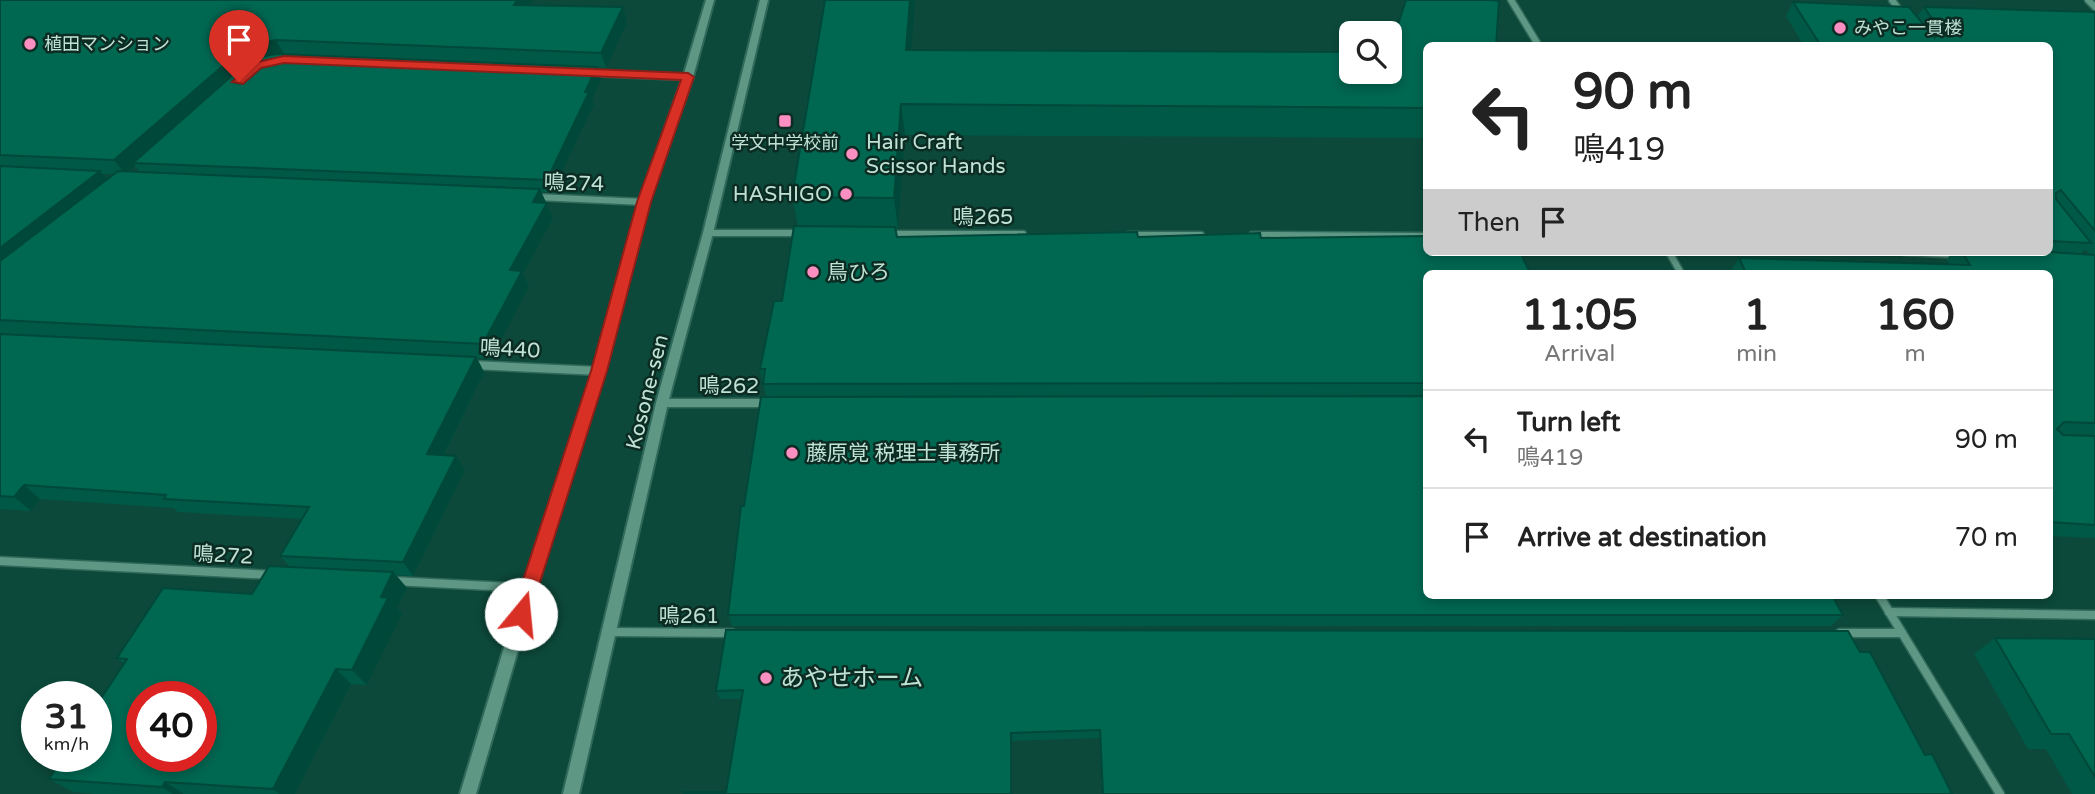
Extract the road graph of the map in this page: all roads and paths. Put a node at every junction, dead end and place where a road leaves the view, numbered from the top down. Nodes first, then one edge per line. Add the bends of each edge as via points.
1 (710, 0) edge
2 (764, 0) edge
3 (1511, 0) edge
4 (1892, 0) edge
5 (2088, 0) edge
6 (2095, 7) edge
7 (1906, 18) edge
8 (1537, 42) edge
9 (586, 72) edge
10 (688, 77) junction
11 (530, 197) edge
12 (644, 202) junction
13 (708, 233) junction
14 (804, 233) edge
15 (873, 234) edge
16 (1026, 234) edge
17 (1122, 235) edge
18 (1205, 235) edge
19 (1247, 235) edge
20 (1423, 236) edge
21 (460, 364) edge
22 (599, 371) junction
23 (662, 403) junction
24 (784, 403) edge
25 (0, 561) edge
26 (289, 576) edge
27 (386, 581) edge
28 (529, 588) junction
29 (1881, 599) edge
30 (1889, 612) junction
31 (2095, 615) edge
32 (610, 632) junction
33 (749, 633) edge
34 (1833, 633) edge
35 (1902, 633) junction
36 (468, 794) edge
37 (571, 794) edge
38 (2000, 794) edge

1 - 10 street
2 - 13 street, Kosone-sen
3 - 8 street
4 - 7 street
5 - 6 street
9 - 10 street
10 - 12 street
11 - 12 street, 鳴274
12 - 22 street
13 - 14 street
13 - 23 street, Kosone-sen
15 - 16 street, 鳴265
17 - 18 street
19 - 20 street
21 - 22 street, 鳴440
22 - 28 street
23 - 24 street, 鳴262
23 - 32 street, Kosone-sen
25 - 26 street, 鳴272
27 - 28 street
28 - 36 street
29 - 30 street
30 - 31 street
30 - 35 street
32 - 33 street, 鳴261
32 - 37 street, Kosone-sen
34 - 35 street
35 - 38 street

